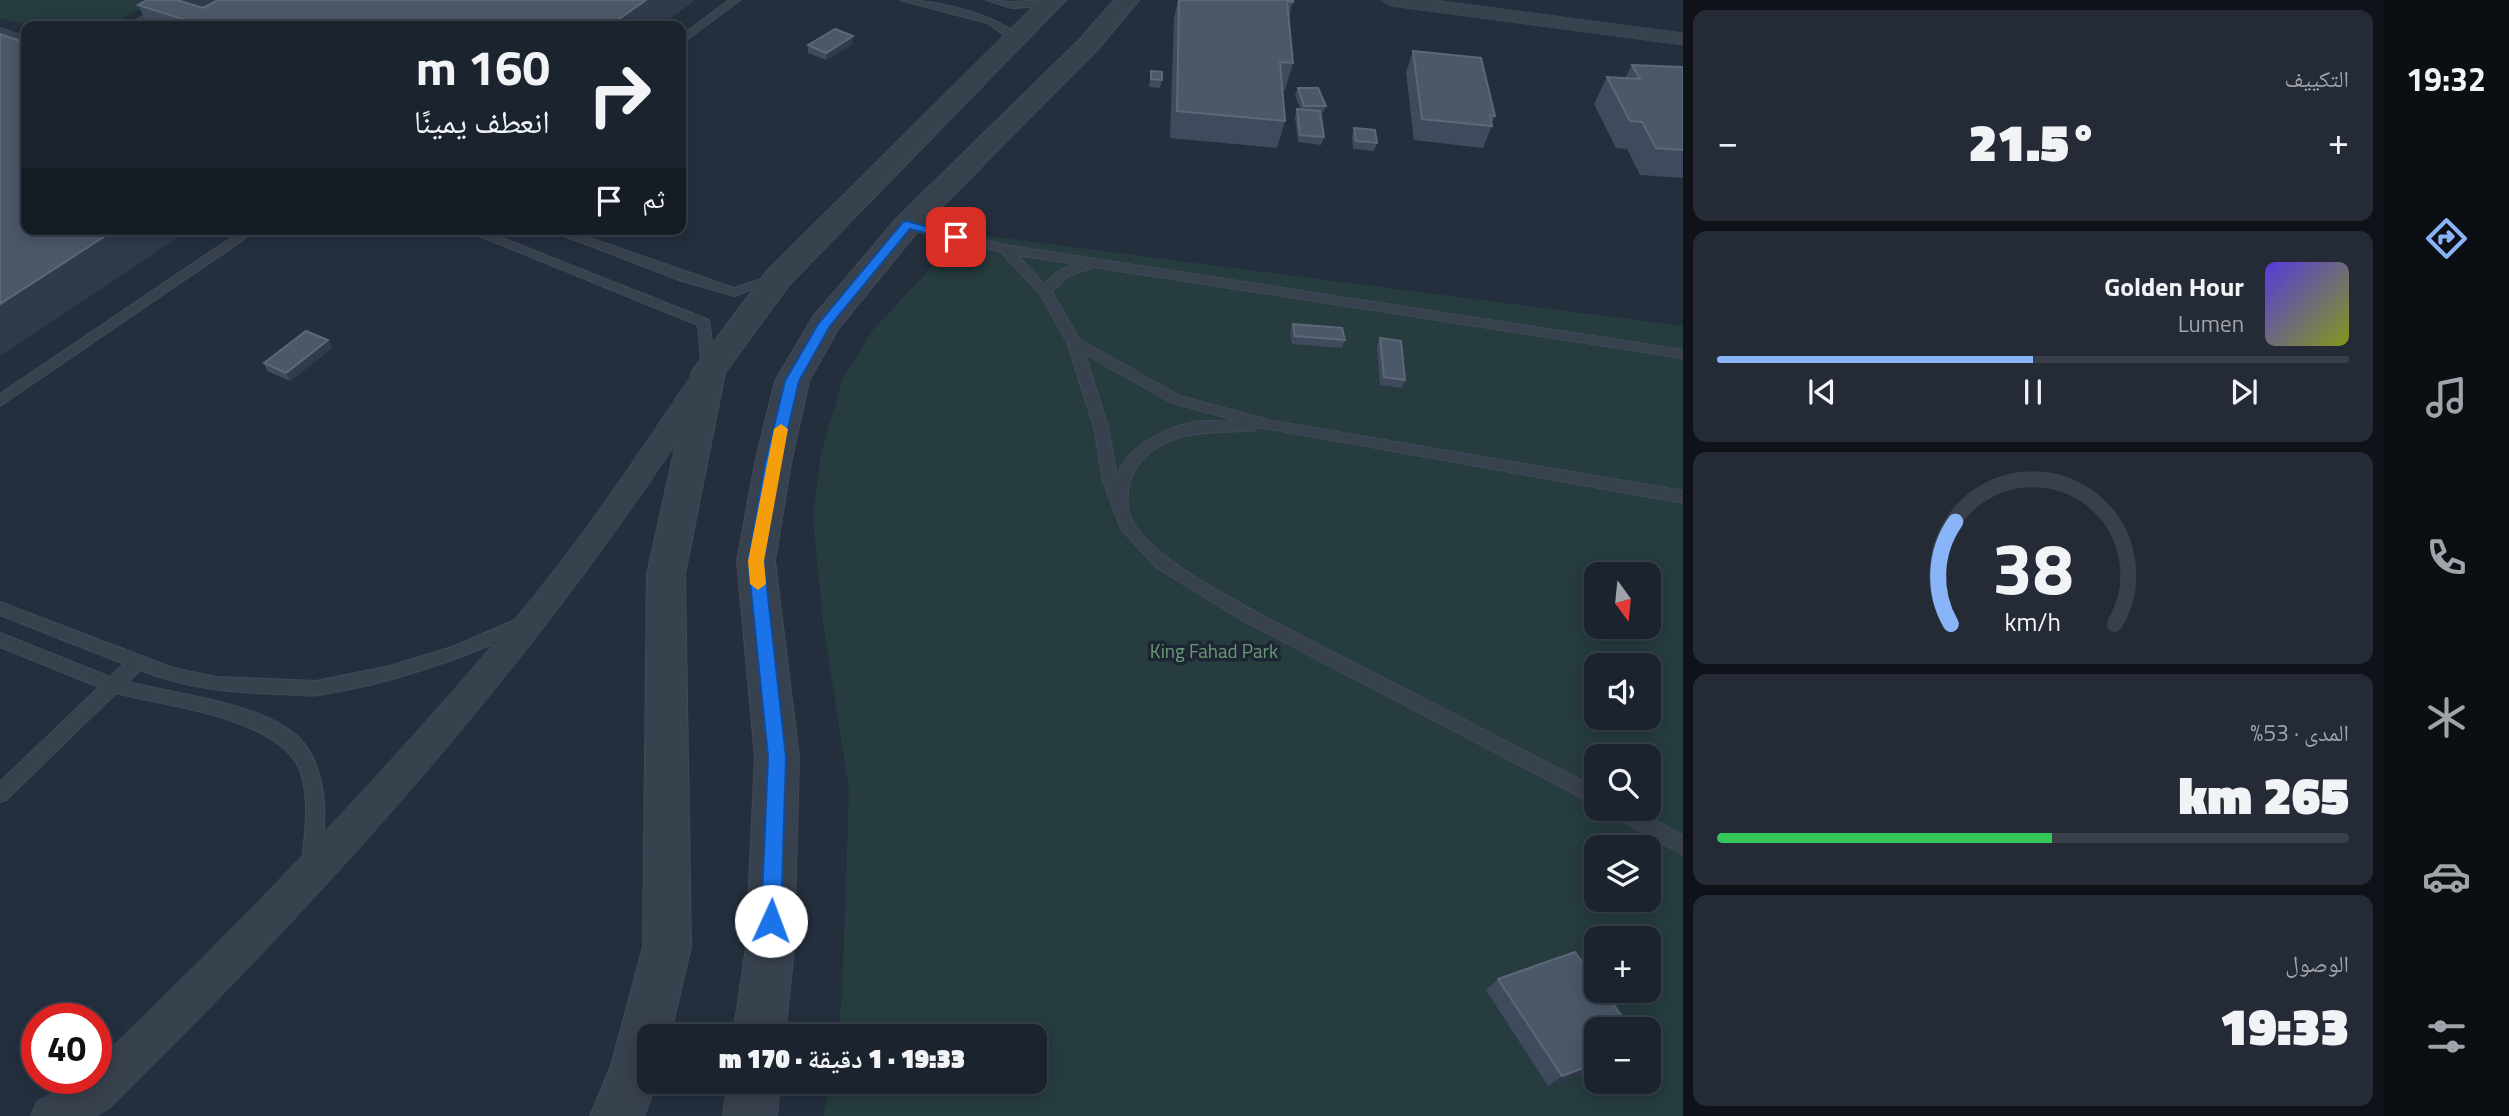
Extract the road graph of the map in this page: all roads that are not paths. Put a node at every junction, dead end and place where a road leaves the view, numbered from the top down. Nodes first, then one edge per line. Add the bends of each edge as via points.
1 (180, 0) edge
2 (735, 0) edge
3 (905, 0) edge
4 (991, 0) edge
5 (1127, 0) edge
6 (1391, 0) edge
7 (1052, 2) edge
8 (140, 21) edge
9 (0, 31) edge
10 (686, 37) edge
11 (21, 38) edge
12 (1016, 38) junction
13 (1683, 40) edge
14 (907, 225) junction
15 (244, 235) edge
16 (483, 235) edge
17 (569, 235) edge
18 (1004, 249) junction
19 (1098, 262) junction
20 (778, 278) junction
21 (1045, 292) junction
22 (1074, 342) junction
23 (1683, 354) edge
24 (709, 371) junction
25 (0, 401) edge
26 (1273, 426) junction
27 (1683, 497) edge
28 (1118, 501) junction
29 (3, 613) edge
30 (533, 619) junction
31 (0, 640) edge
32 (138, 662) junction
33 (113, 685) junction
34 (1584, 791) edge
35 (0, 794) edge
36 (1639, 821) edge
37 (1683, 846) edge
38 (312, 874) junction
39 (648, 1024) edge
40 (760, 1024) edge
41 (637, 1066) joint
42 (753, 1094) edge
43 (52, 1116) edge
44 (609, 1116) edge
45 (617, 1116) edge
46 (750, 1116) edge

1 - 8 lane
2 - 10 lane
3 - 12 lane via 990,21
4 - 7 lane via 1012,5
5 - 14 street via 1090,43
6 - 13 street
7 - 12 street
9 - 11 lane
12 - 20 street
14 - 18 lane
14 - 40 street via 824,324 792,381 773,463 756,561 777,757 770,948
15 - 25 lane
16 - 24 lane via 704,323
17 - 20 lane via 734,292
18 - 19 lane
18 - 21 lane
19 - 21 lane via 1078,265 1053,279
19 - 23 lane
20 - 24 street
21 - 22 lane
22 - 26 lane via 1175,399
22 - 28 lane
24 - 30 street via 621,502
24 - 39 street via 666,574 667,947
26 - 27 lane
26 - 28 lane via 1195,426 1163,438 1137,457 1125,473
28 - 34 lane via 1129,529 1163,565 1248,615
29 - 32 lane
30 - 32 lane via 456,653 316,688 216,684
30 - 38 street
31 - 33 lane
32 - 33 lane
33 - 35 lane
33 - 38 lane via 215,709 269,727 294,742 311,770 315,794
36 - 37 lane
38 - 43 street via 94,1094
41 - 44 street
41 - 45 street
42 - 46 street

